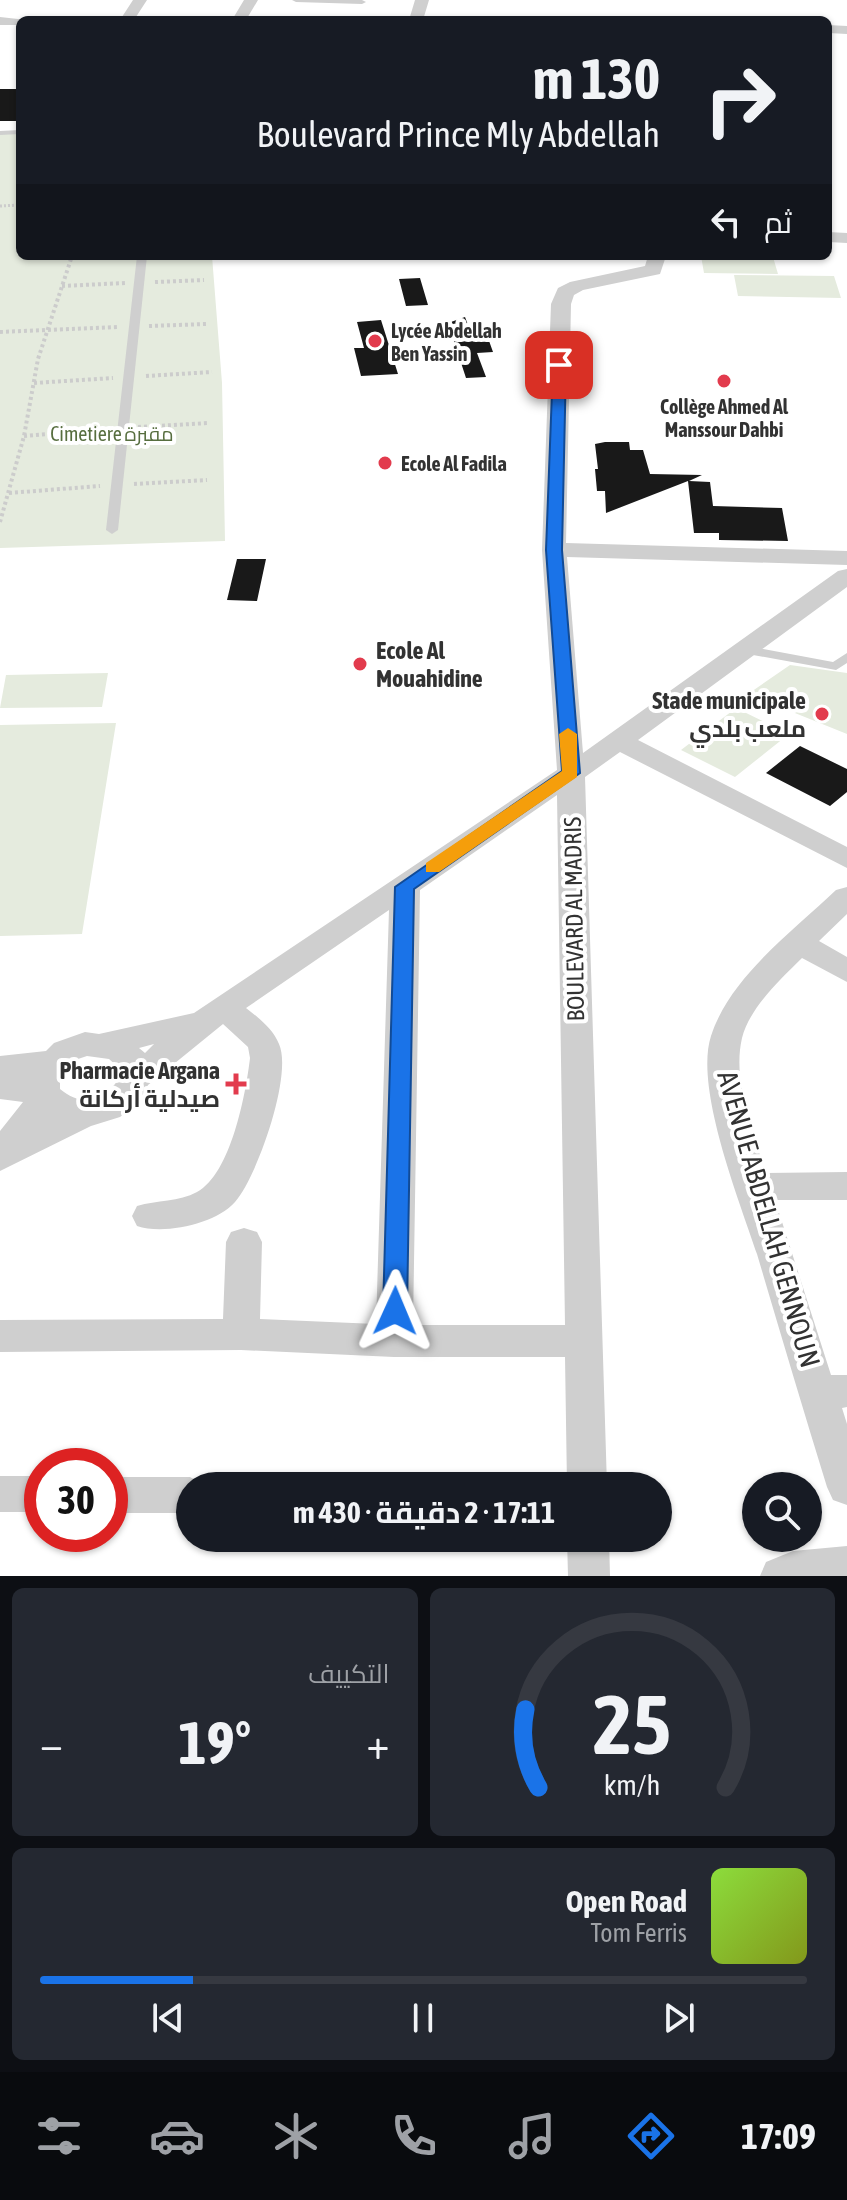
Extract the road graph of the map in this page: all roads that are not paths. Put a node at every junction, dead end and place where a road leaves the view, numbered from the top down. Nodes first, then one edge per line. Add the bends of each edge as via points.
1 (296, 0) edge
2 (363, 1) edge
3 (358, 16) dead end
4 (142, 260) edge
5 (656, 260) edge
6 (112, 530) dead end
7 (554, 550) junction
8 (847, 558) edge
9 (847, 576) edge
10 (747, 650) junction
11 (847, 657) edge
12 (619, 741) junction
13 (571, 773) junction
14 (847, 859) edge
15 (405, 887) junction
16 (847, 897) edge
17 (801, 944) junction
18 (847, 971) edge
19 (214, 1014) junction
20 (106, 1044) junction
21 (0, 1068) edge
22 (138, 1076) junction
23 (47, 1084) junction
24 (0, 1087) edge
25 (85, 1114) junction
26 (0, 1157) edge
27 (847, 1186) edge
28 (754, 1187) junction
29 (150, 1216) dead end
30 (244, 1242) dead end
31 (241, 1334) junction
32 (0, 1336) edge
33 (394, 1341) junction
34 (583, 1341) junction
35 (832, 1392) edge
36 (587, 1472) edge
37 (847, 1487) edge
38 (0, 1494) edge
39 (24, 1494) edge
40 (128, 1495) edge
41 (176, 1495) edge
42 (588, 1552) edge
43 (847, 1565) edge
44 (589, 1576) edge
45 (781, 1576) edge

1 - 2 lane
2 - 3 lane
4 - 6 lane
5 - 7 street, BOULEVARD AL MADRIS via 653,270 565,292
7 - 8 street
7 - 13 street, BOULEVARD AL MADRIS
9 - 10 street
10 - 11 lane via 836,666
10 - 12 street
12 - 13 street
12 - 14 street
13 - 15 street
13 - 34 street, BOULEVARD AL MADRIS
15 - 19 street
15 - 33 street
16 - 17 street, AVENUE ABDELLAH GENNOUN
17 - 18 street
17 - 28 street, AVENUE ABDELLAH GENNOUN via 749,995 725,1040 728,1094
19 - 20 street
19 - 22 street
19 - 29 street via 257,1037 267,1059 245,1143 226,1190 215,1199 185,1211
20 - 22 street via 135,1061
20 - 23 street via 66,1051
21 - 23 street
22 - 25 street via 121,1102
23 - 24 street
23 - 25 street via 55,1106
23 - 26 street
25 - 26 street
27 - 28 street
28 - 35 street, AVENUE ABDELLAH GENNOUN
30 - 31 street
31 - 32 street
31 - 33 street
33 - 34 street
34 - 36 street, BOULEVARD AL MADRIS
35 - 37 street, AVENUE ABDELLAH GENNOUN
38 - 39 street
40 - 41 street
42 - 44 street
43 - 45 street

